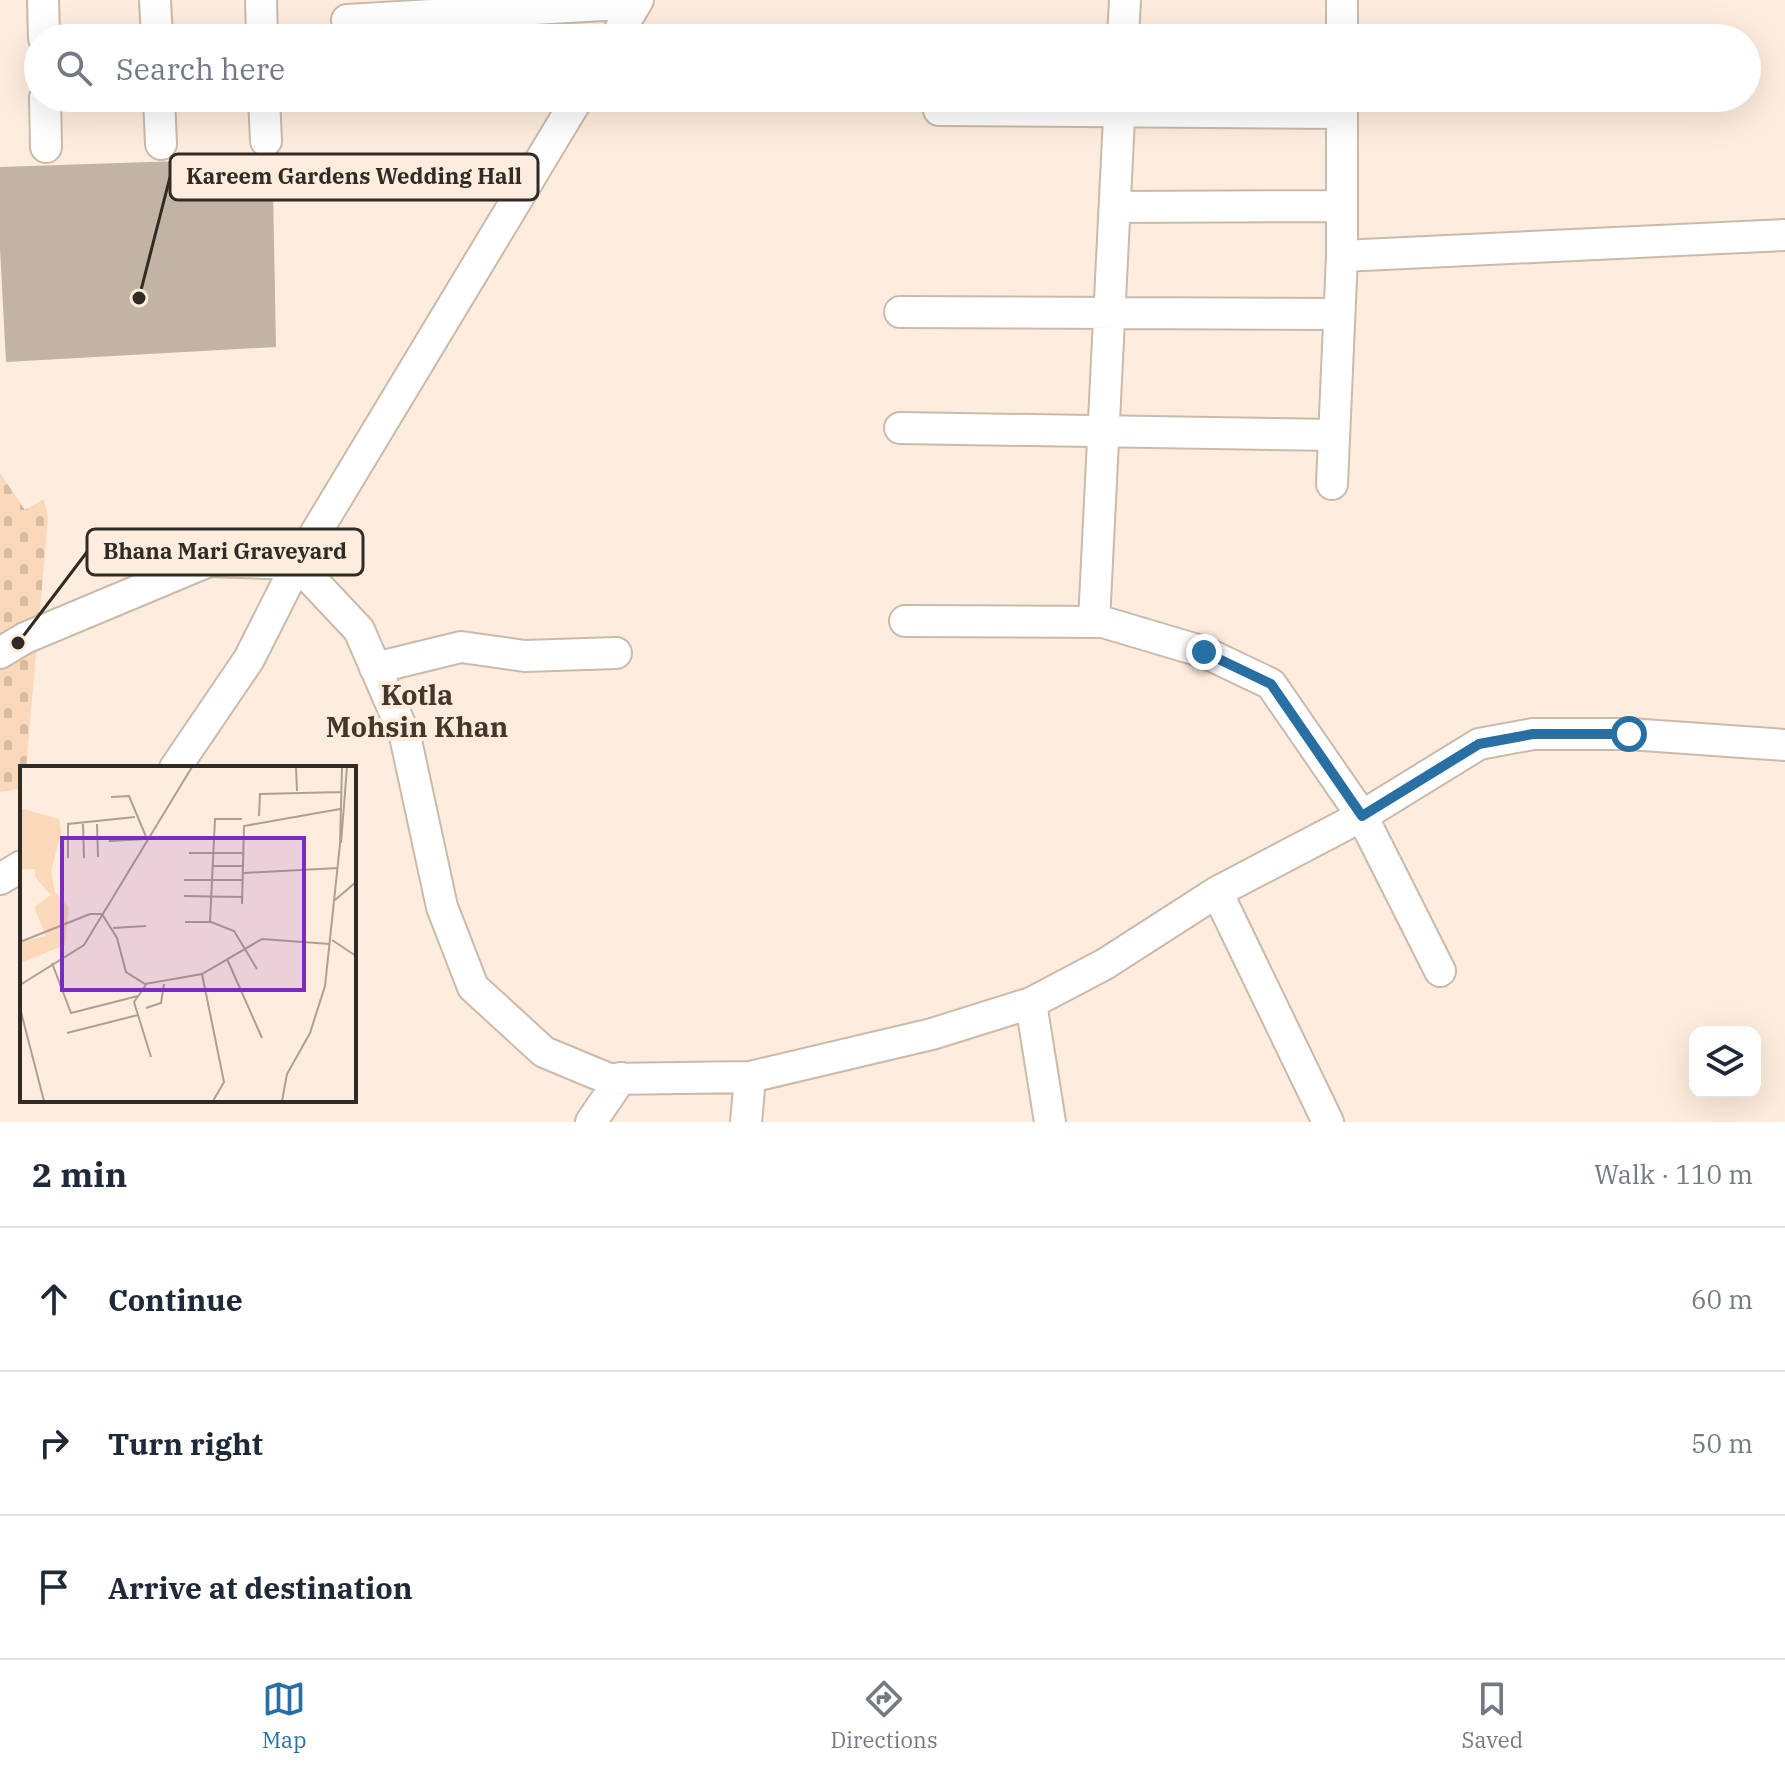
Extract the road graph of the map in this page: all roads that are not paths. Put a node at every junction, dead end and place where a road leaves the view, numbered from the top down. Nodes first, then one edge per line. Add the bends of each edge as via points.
1 (43, 0) edge
2 (155, 0) edge
3 (261, 0) edge
4 (1125, 0) edge
5 (1342, 0) edge
6 (624, 12) edge
7 (347, 20) dead end
8 (44, 24) edge
9 (156, 24) edge
10 (262, 24) edge
11 (1124, 24) edge
12 (1342, 24) edge
13 (45, 112) edge
14 (160, 112) edge
15 (265, 112) edge
16 (570, 112) edge
17 (1120, 112) edge
18 (1342, 112) edge
19 (266, 141) dead end
20 (161, 144) dead end
21 (46, 147) dead end
22 (1342, 206) junction
23 (1115, 207) junction
24 (1785, 235) edge
25 (1342, 256) junction
26 (900, 312) dead end
27 (1109, 314) junction
28 (1339, 314) junction
29 (900, 428) dead end
30 (1103, 432) junction
31 (1334, 435) junction
32 (1332, 484) dead end
33 (297, 564) junction
34 (905, 621) dead end
35 (1094, 622) junction
36 (0, 653) edge
37 (616, 653) dead end
38 (375, 668) junction
39 (1785, 745) edge
40 (176, 766) edge
41 (1362, 816) junction
42 (20, 867) edge
43 (0, 879) edge
44 (1217, 892) junction
45 (1440, 971) dead end
46 (1031, 1003) junction
47 (750, 1077) junction
48 (621, 1078) junction
49 (591, 1122) edge
50 (746, 1122) edge
51 (1050, 1122) edge
52 (1328, 1122) edge

1 - 8 street
2 - 9 street
3 - 10 street
4 - 11 street
5 - 12 street
6 - 7 street
13 - 21 street
14 - 20 street
15 - 19 street
16 - 33 street
17 - 23 street
18 - 22 street
22 - 23 street
22 - 25 street
23 - 27 street
24 - 25 street
25 - 28 street
26 - 27 street
27 - 28 street
27 - 30 street
28 - 31 street
29 - 30 street
30 - 31 street
30 - 35 street
31 - 32 street
33 - 36 street via 209,561
33 - 38 street via 359,630
33 - 40 street via 249,659
34 - 35 street
35 - 41 street via 1204,652 1271,684
37 - 38 street via 525,656 461,647
38 - 48 street via 405,736 442,907 473,987 544,1052 609,1079
39 - 41 street via 1629,734 1533,734 1479,744
41 - 44 street
41 - 45 street
42 - 43 street
44 - 46 street via 1105,964
44 - 52 street
46 - 47 street via 932,1034
46 - 51 street
47 - 48 street
47 - 50 street
48 - 49 street

